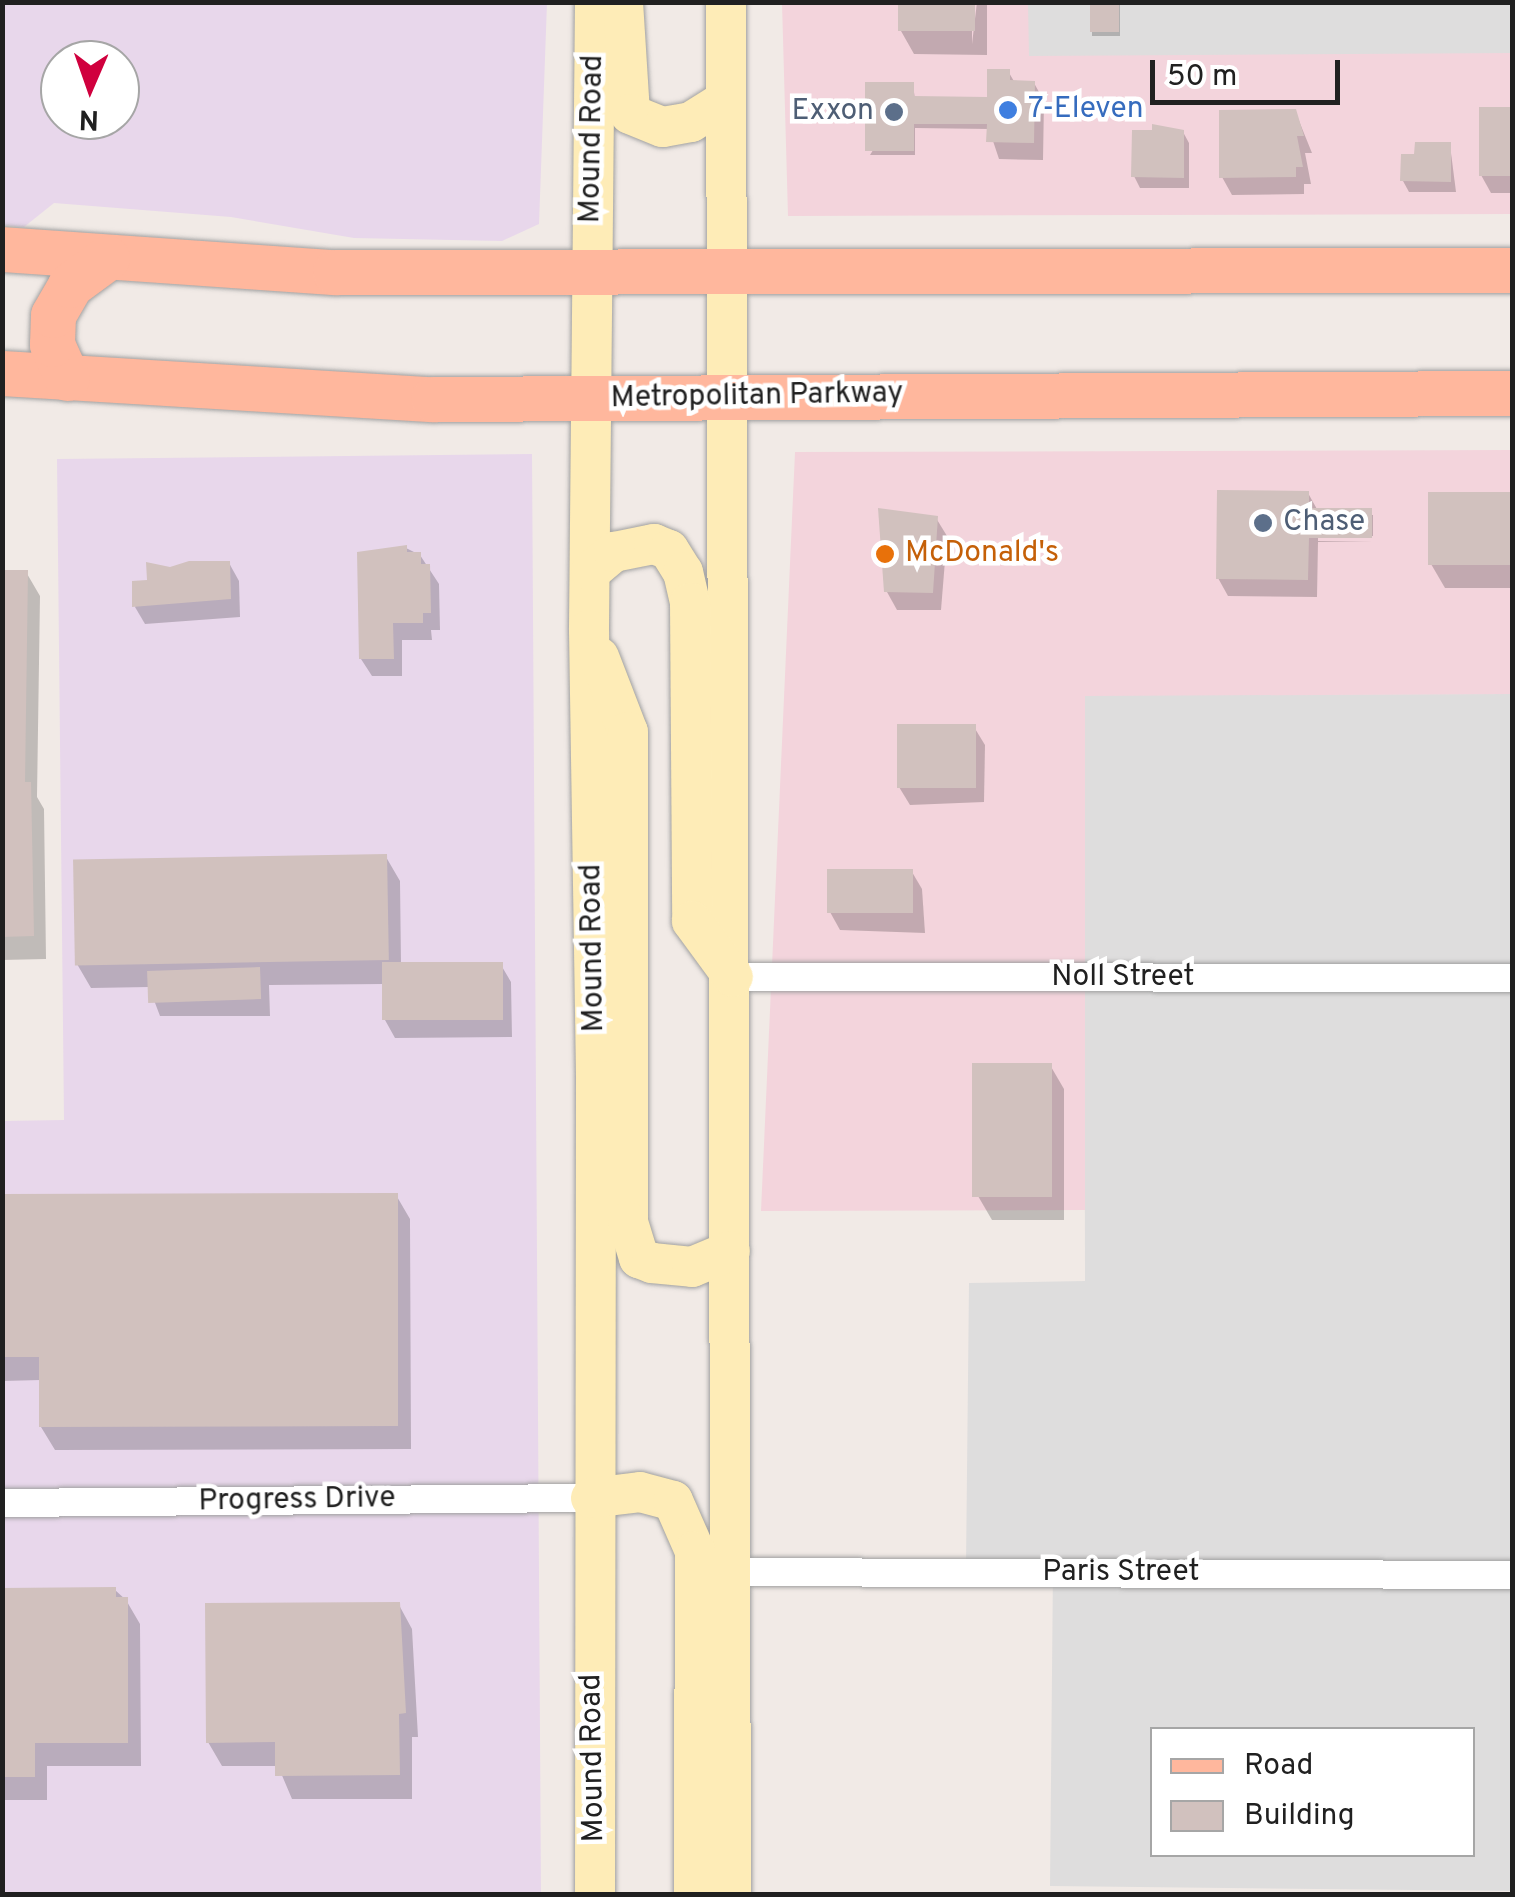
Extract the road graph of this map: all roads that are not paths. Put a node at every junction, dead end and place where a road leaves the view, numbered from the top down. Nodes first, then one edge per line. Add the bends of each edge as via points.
1 (594, 2) edge
2 (623, 2) edge
3 (726, 2) edge
4 (726, 100) junction
5 (2, 249) edge
6 (107, 258) junction
7 (1512, 271) edge
8 (730, 272) junction
9 (592, 273) junction
10 (2, 373) edge
11 (67, 378) junction
12 (1504, 384) edge
13 (730, 397) junction
14 (590, 398) junction
15 (591, 570) junction
16 (588, 630) junction
17 (733, 978) junction
18 (1512, 978) edge
19 (730, 1251) junction
20 (592, 1498) junction
21 (2, 1504) edge
22 (730, 1572) junction
23 (1512, 1574) edge
24 (596, 1894) edge
25 (694, 1894) edge
26 (731, 1894) edge

1 - 9 main road, Mound Road
2 - 4 main road via 630,114 663,127 691,122
3 - 4 main road
4 - 8 main road
5 - 6 main road
6 - 9 main road via 335,272
6 - 11 main road via 70,285 53,315 52,344
7 - 8 main road
8 - 9 main road
8 - 13 main road
9 - 14 main road, Mound Road
10 - 11 main road, Metropolitan Parkway
11 - 14 main road, Metropolitan Parkway via 304,396
12 - 13 main road, Metropolitan Parkway
13 - 14 main road, Metropolitan Parkway
13 - 17 main road
14 - 15 main road, Mound Road
15 - 16 main road, Mound Road
15 - 17 main road via 614,552 654,544 668,550 683,572 690,603 692,922
16 - 19 main road via 628,732 628,1222 639,1258 674,1268 712,1263
16 - 20 main road, Mound Road via 596,1098
17 - 18 street, Noll Street
17 - 19 main road
19 - 22 main road
20 - 21 street, Progress Drive
20 - 24 main road, Mound Road
20 - 25 main road via 640,1492 673,1501 695,1551
22 - 23 street, Paris Street
22 - 26 main road

